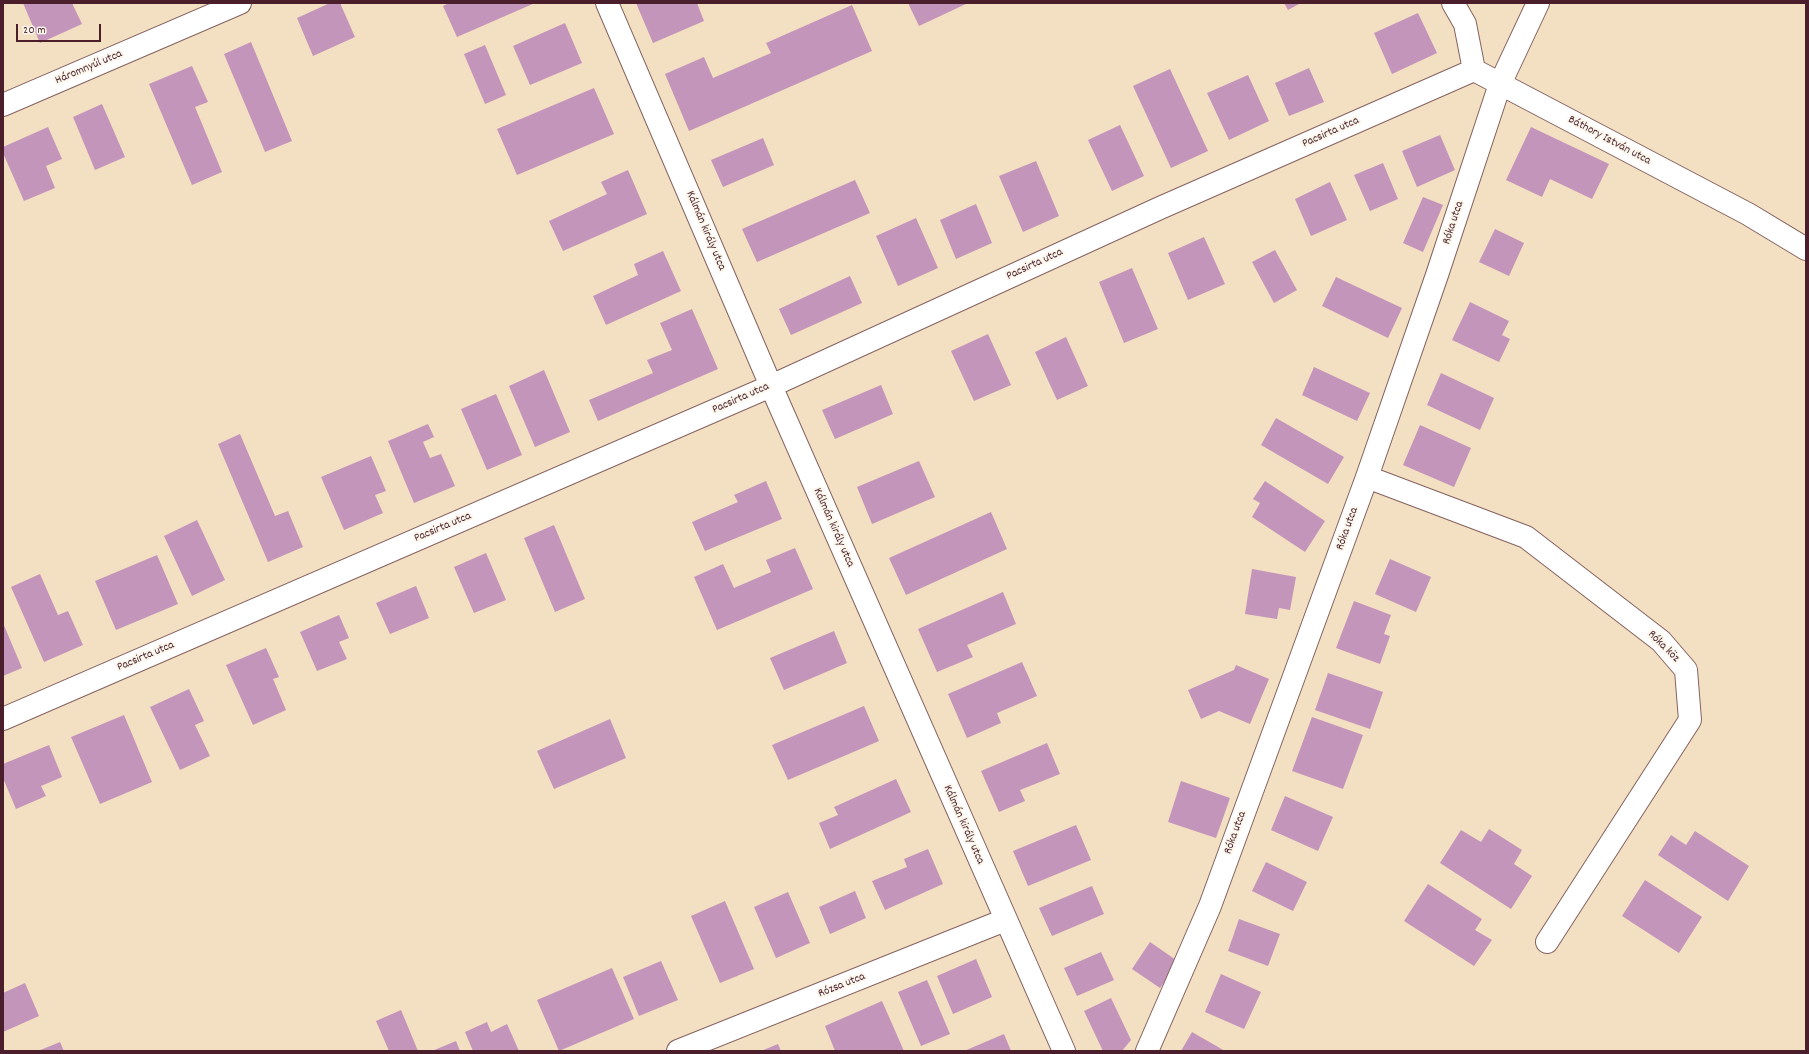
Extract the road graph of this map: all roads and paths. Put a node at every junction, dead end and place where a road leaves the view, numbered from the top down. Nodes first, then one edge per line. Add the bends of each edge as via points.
1 (240, 3) edge
2 (607, 3) edge
3 (1453, 3) edge
4 (1538, 3) edge
5 (1474, 70) junction
6 (1500, 84) junction
7 (3, 105) edge
8 (1806, 249) edge
9 (771, 386) junction
10 (1367, 477) junction
11 (3, 719) edge
12 (1005, 920) junction
13 (1547, 942) dead end
14 (678, 1051) edge
15 (1064, 1051) edge
16 (1147, 1051) edge

1 - 7 street, Háromnyúl utca
2 - 9 street, Kálmán király utca
3 - 5 street via 1465,24
4 - 6 street, Róka utca
5 - 6 street, Báthory István utca
5 - 9 street, Pacsirta utca via 1160,208
6 - 8 street, Báthory István utca via 1748,214
6 - 10 street, Róka utca
9 - 11 street, Pacsirta utca
9 - 12 street, Kálmán király utca
10 - 13 street, Róka köz via 1526,537 1661,641 1686,670 1690,720
10 - 16 street, Róka utca via 1210,906
12 - 14 street, Rózsa utca
12 - 15 street, Kálmán király utca

